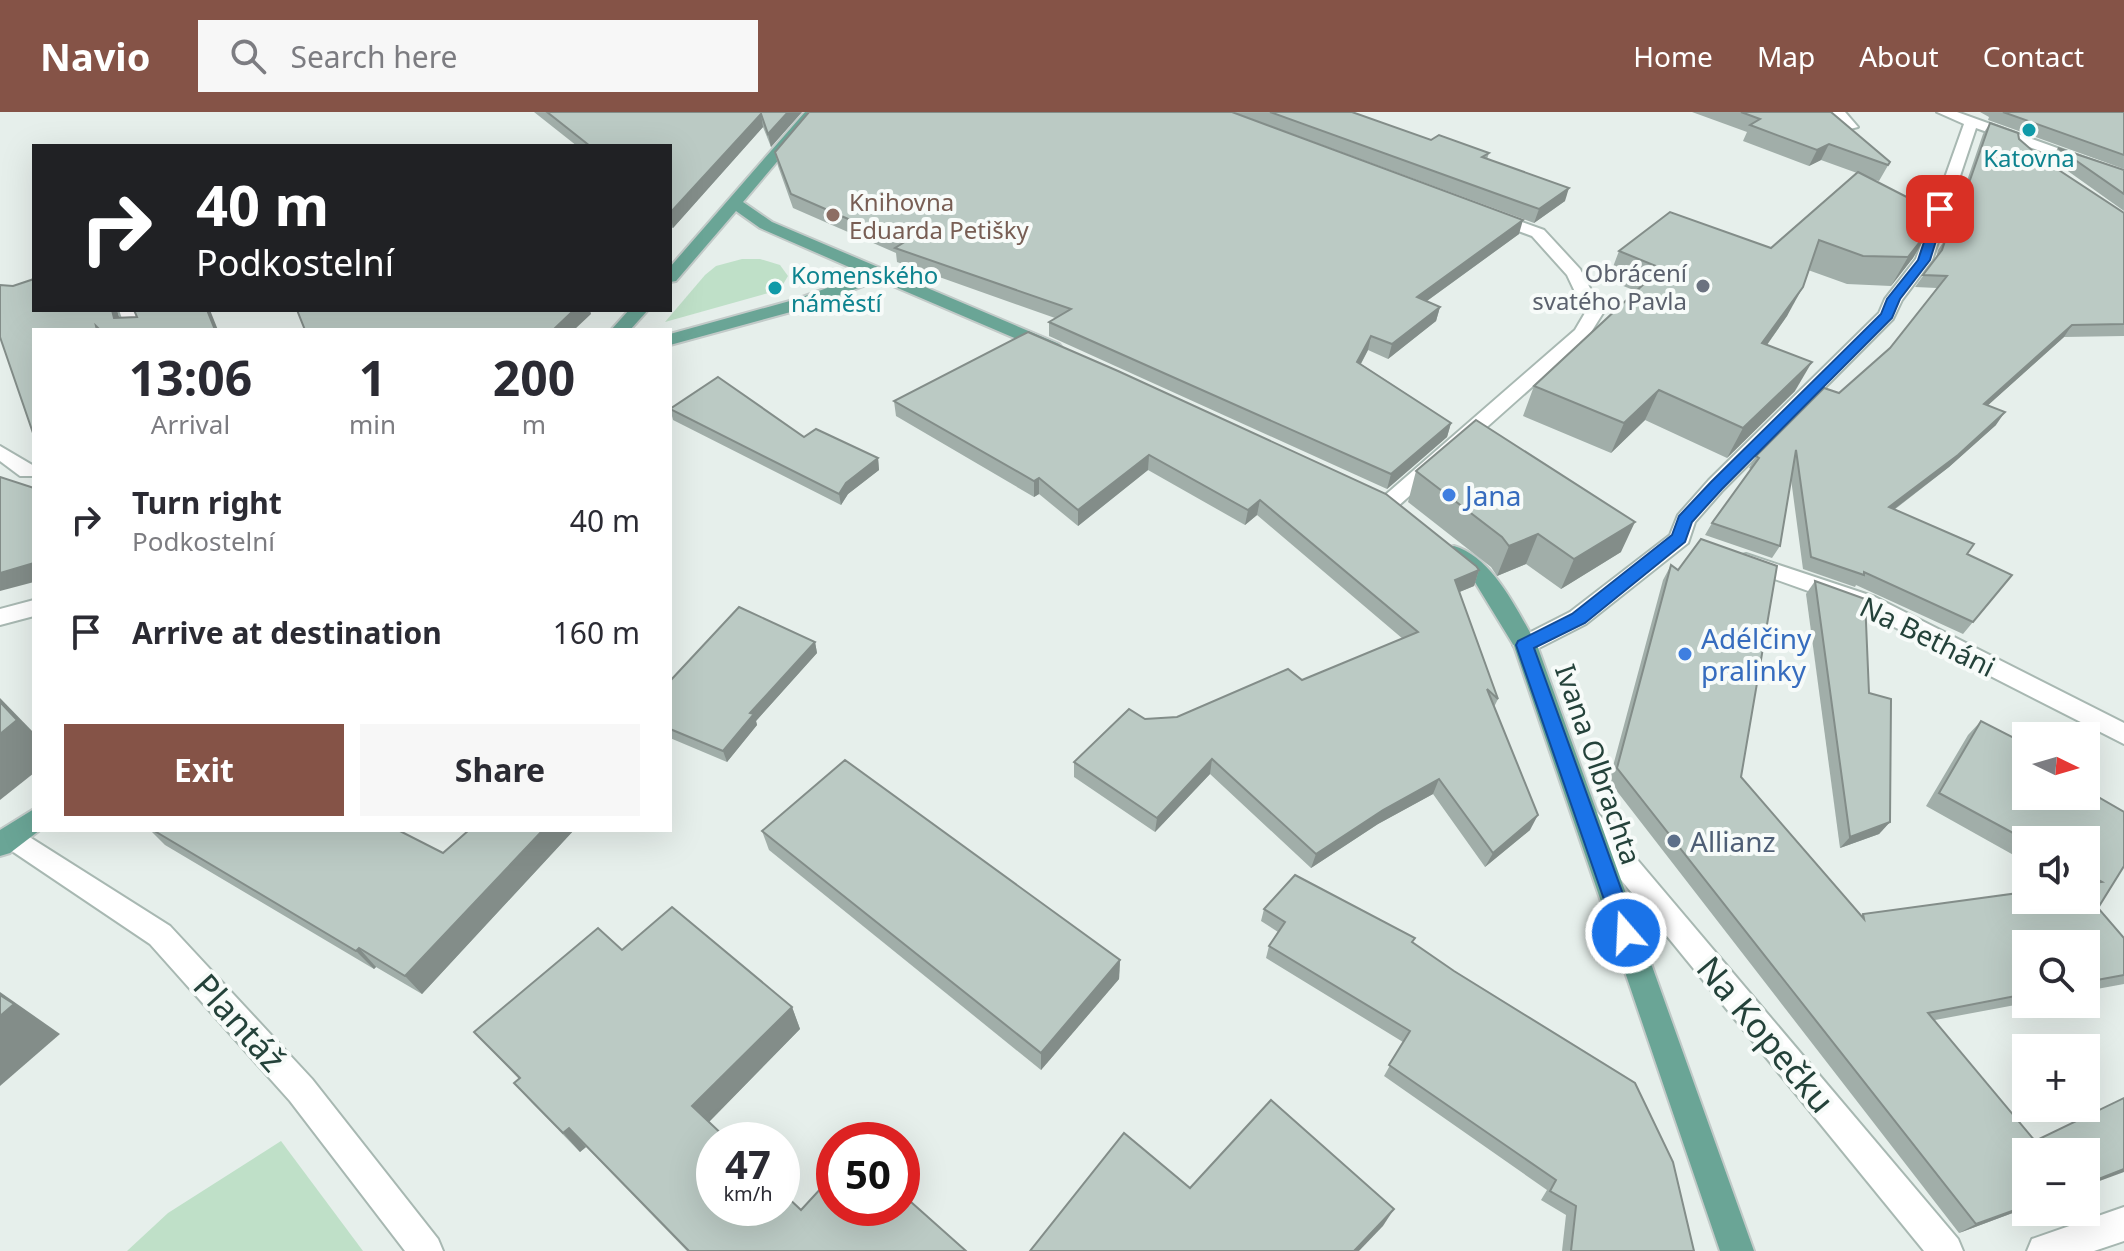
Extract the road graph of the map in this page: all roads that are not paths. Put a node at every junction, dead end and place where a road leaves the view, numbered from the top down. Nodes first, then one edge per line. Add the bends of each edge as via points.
1 (812, 112) edge
2 (1837, 112) edge
3 (1944, 112) edge
4 (1971, 123) junction
5 (1851, 127) edge
6 (2008, 136) junction
7 (2042, 165) edge
8 (2124, 177) edge
9 (735, 203) junction
10 (1478, 211) edge
11 (879, 274) junction
12 (672, 275) edge
13 (637, 312) edge
14 (622, 328) edge
15 (672, 339) edge
16 (1068, 354) edge
17 (0, 452) edge
18 (27, 471) dead end
19 (1362, 489) edge
20 (1390, 502) junction
21 (1412, 520) edge
22 (1435, 538) edge
23 (1680, 538) junction
24 (32, 609) edge
25 (0, 617) edge
26 (1525, 645) junction
27 (2124, 734) edge
28 (1586, 817) junction
29 (15, 834) edge
30 (2124, 1224) edge
31 (426, 1251) edge
32 (1737, 1251) edge
33 (1946, 1251) edge
34 (2044, 1251) edge

1 - 9 main road
2 - 5 street
3 - 4 street
4 - 6 street
4 - 23 street via 1924,260 1887,315 1716,485 1685,520
6 - 7 street
6 - 8 street
9 - 11 main road via 766,225
9 - 12 main road
10 - 20 street via 1538,233 1574,273 1594,313 1582,333
11 - 15 main road via 803,303
11 - 16 main road
13 - 14 main road
17 - 18 street
19 - 20 main road
20 - 21 main road
22 - 26 main road, Ivana Olbrachta via 1481,574
23 - 26 street via 1578,618
23 - 27 street, Na Betháni via 1867,603
24 - 25 street
26 - 28 main road, Ivana Olbrachta
28 - 32 main road, Ivana Olbrachta
28 - 33 street, Na Kopečku
29 - 31 street, Plantáž via 160,935 301,1090
30 - 34 street

